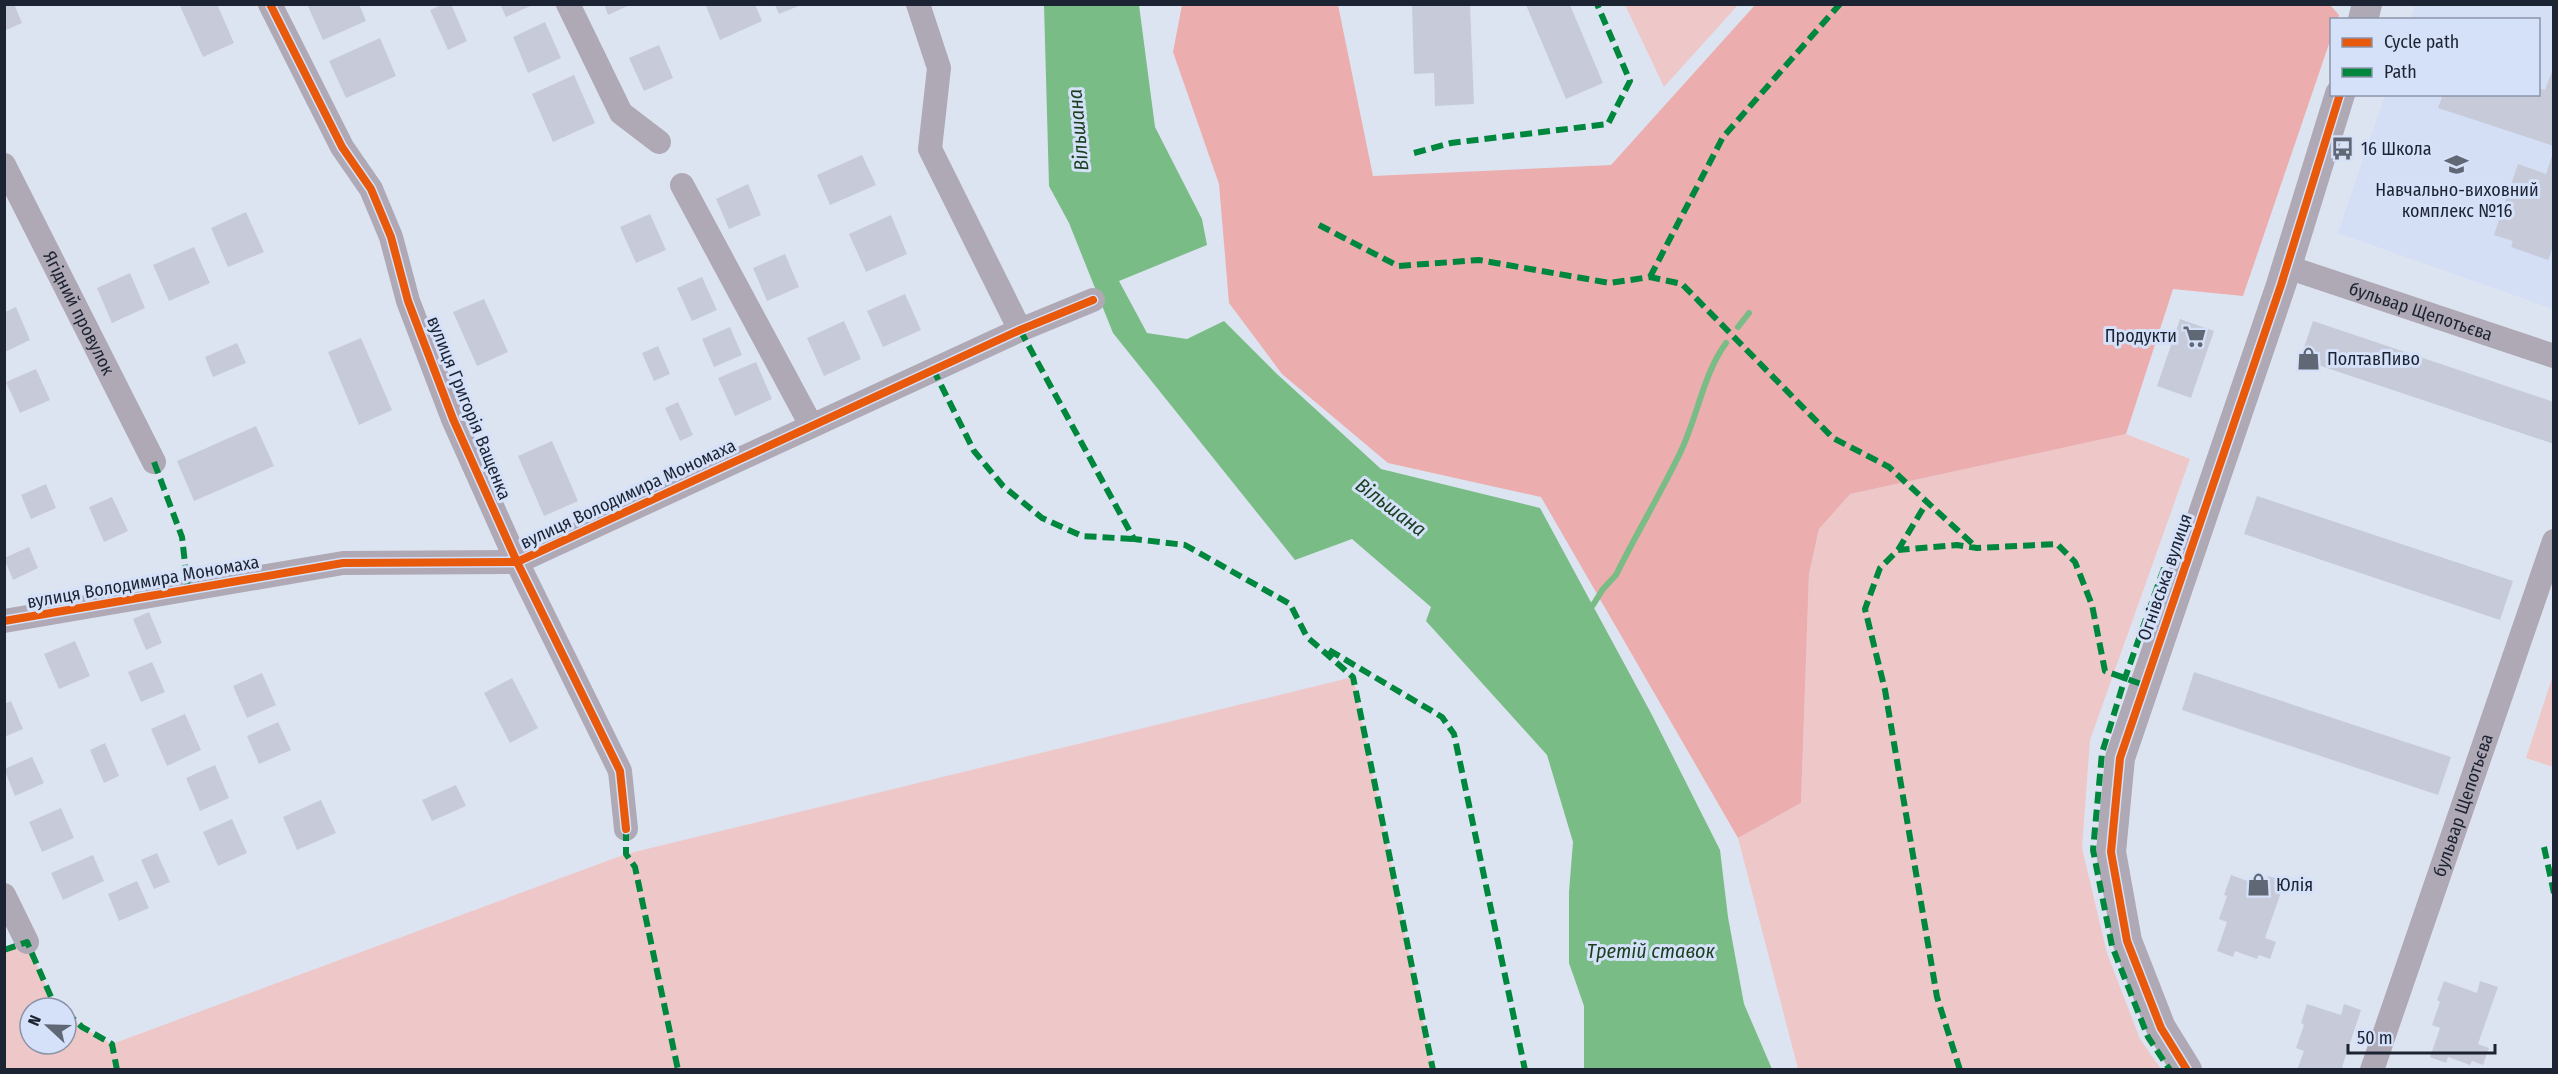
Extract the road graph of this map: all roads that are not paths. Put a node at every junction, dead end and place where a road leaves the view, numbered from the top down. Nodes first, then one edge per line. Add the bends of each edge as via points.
1 (270, 4) edge
2 (568, 4) edge
3 (918, 4) edge
4 (2339, 96) edge
5 (659, 142) dead end
6 (4, 165) edge
7 (682, 185) dead end
8 (2287, 267) junction
9 (1093, 300) dead end
10 (1020, 330) junction
11 (2553, 357) edge
12 (811, 425) junction
13 (154, 462) dead end
14 (2553, 541) edge
15 (517, 562) junction
16 (4, 621) edge
17 (626, 829) dead end
18 (4, 895) edge
19 (27, 942) dead end
20 (2187, 1070) edge
21 (2372, 1070) edge

1 - 15 street, вулиця Григорія Ващенка via 342,147 371,189 453,419
2 - 5 street via 621,113
3 - 10 street via 939,68 930,149
4 - 8 street, Огнівська вулиця
6 - 13 street, Ягідний провулок
7 - 12 street
8 - 11 street, бульвар Щепотьєва
8 - 20 street, Огнівська вулиця via 2120,758 2112,852 2127,941 2161,1028
9 - 10 street, вулиця Володимира Мономаха
10 - 12 street, вулиця Володимира Мономаха
12 - 15 street, вулиця Володимира Мономаха
14 - 21 street, бульвар Щепотьєва
15 - 16 street, вулиця Володимира Мономаха via 343,563
15 - 17 street, вулиця Григорія Ващенка via 620,771
18 - 19 street

